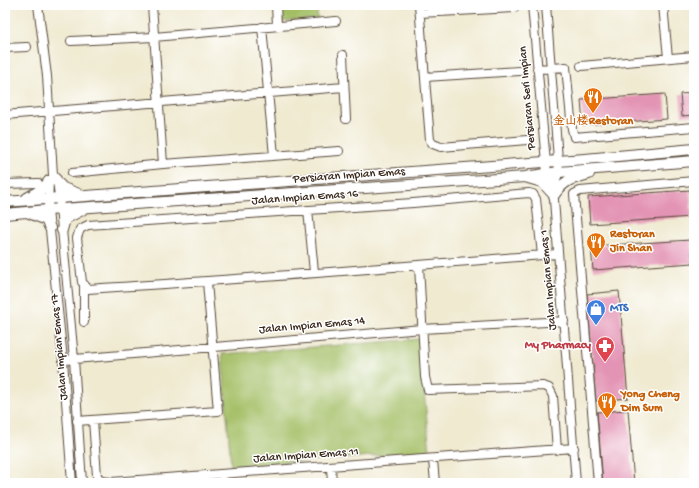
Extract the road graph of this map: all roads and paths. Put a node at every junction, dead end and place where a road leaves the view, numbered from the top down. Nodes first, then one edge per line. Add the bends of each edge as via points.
1 (38, 5) edge
2 (152, 5) edge
3 (276, 5) edge
4 (532, 5) edge
5 (546, 5) edge
6 (663, 5) edge
7 (514, 8) dead end
8 (419, 9) edge
9 (336, 21) dead end
10 (277, 25) junction
11 (262, 27) junction
12 (548, 28) junction
13 (534, 29) junction
14 (154, 37) junction
15 (71, 41) dead end
16 (27, 47) dead end
17 (5, 48) edge
18 (343, 55) dead end
19 (694, 56) edge
20 (668, 58) junction
21 (581, 66) dead end
22 (551, 68) junction
23 (537, 69) junction
24 (520, 71) dead end
25 (425, 76) junction
26 (344, 86) junction
27 (268, 93) junction
28 (159, 104) junction
29 (49, 112) junction
30 (5, 115) edge
31 (346, 120) dead end
32 (694, 127) edge
33 (527, 140) dead end
34 (694, 149) edge
35 (339, 152) dead end
36 (274, 156) junction
37 (558, 161) junction
38 (545, 162) junction
39 (694, 162) edge
40 (163, 164) junction
41 (611, 168) junction
42 (559, 172) junction
43 (72, 173) dead end
44 (546, 174) junction
45 (525, 177) junction
46 (53, 179) junction
47 (694, 181) edge
48 (38, 183) dead end
49 (5, 184) edge
50 (554, 191) junction
51 (87, 196) junction
52 (59, 197) junction
53 (48, 198) junction
54 (22, 200) junction
55 (5, 202) edge
56 (89, 207) junction
57 (60, 209) junction
58 (48, 210) junction
59 (308, 210) junction
60 (27, 212) junction
61 (5, 214) edge
62 (50, 228) junction
63 (62, 230) junction
64 (558, 254) junction
65 (542, 255) junction
66 (419, 265) junction
67 (314, 272) junction
68 (207, 282) junction
69 (86, 288) junction
70 (564, 321) junction
71 (84, 322) dead end
72 (422, 329) junction
73 (213, 347) junction
74 (74, 359) junction
75 (63, 360) junction
76 (93, 420) junction
77 (77, 421) junction
78 (574, 448) junction
79 (557, 450) junction
80 (433, 460) junction
81 (331, 467) junction
82 (223, 474) junction
83 (72, 483) edge
84 (82, 483) edge
85 (223, 483) edge
86 (332, 483) edge
87 (435, 483) edge
88 (576, 483) edge
89 (598, 483) edge

1 - 29 street
2 - 14 street
3 - 10 street
4 - 13 street, Persiaran Seri Impian
5 - 12 street, Persiaran Seri Impian
6 - 20 street
7 - 8 street
8 - 25 street
9 - 10 street
10 - 11 street
11 - 14 street
11 - 27 street
12 - 13 street
12 - 22 street, Persiaran Seri Impian
13 - 23 street, Persiaran Seri Impian
14 - 15 street
14 - 28 street
16 - 17 street
18 - 26 street
19 - 20 street
20 - 21 street
22 - 23 street
22 - 32 street via 566,67 574,137
22 - 37 street, Persiaran Seri Impian
23 - 38 street, Persiaran Seri Impian
24 - 25 street
25 - 33 street via 432,144 441,147
26 - 27 street
26 - 31 street
27 - 28 street
27 - 36 street
28 - 29 street
28 - 40 street
29 - 30 street
29 - 46 street
34 - 37 main road, Persiaran Impian Emas
35 - 36 street
36 - 40 street
37 - 38 main road, Persiaran Impian Emas
37 - 42 street, Persiaran Seri Impian
38 - 44 street, Persiaran Seri Impian
38 - 51 main road, Persiaran Impian Emas
39 - 41 main road, Persiaran Impian Emas
40 - 43 street
41 - 42 main road, Persiaran Impian Emas
41 - 50 main road via 567,180
42 - 44 main road, Persiaran Impian Emas
42 - 50 street, Jalan Impian Emas 1
44 - 45 main road, Persiaran Impian Emas
44 - 50 street, Persiaran Seri Impian
45 - 50 main road via 542,182
45 - 56 main road, Persiaran Impian Emas
46 - 51 main road via 63,188
46 - 52 street, Jalan Impian Emas 17
46 - 53 street, Jalan Impian Emas 17
46 - 54 main road via 44,188
47 - 89 street via 580,191 574,194
48 - 49 street
50 - 64 street, Jalan Impian Emas 1
51 - 52 main road, Persiaran Impian Emas
52 - 53 main road, Persiaran Impian Emas
52 - 57 street, Jalan Impian Emas 17
53 - 54 main road, Persiaran Impian Emas
53 - 58 street, Jalan Impian Emas 17
54 - 55 main road, Persiaran Impian Emas
56 - 57 main road, Persiaran Impian Emas
56 - 63 main road via 65,219
57 - 58 main road, Persiaran Impian Emas
57 - 63 street, Jalan Impian Emas 17
58 - 60 main road, Persiaran Impian Emas
58 - 62 street, Jalan Impian Emas 17
59 - 65 street, Jalan Impian Emas 16 via 529,193 536,199
59 - 67 street
59 - 69 street, Jalan Impian Emas 16 via 88,225 80,229 77,238 82,282
60 - 61 main road, Persiaran Impian Emas
60 - 62 main road via 46,220
62 - 75 street, Jalan Impian Emas 17
63 - 74 street, Jalan Impian Emas 17
64 - 65 street
64 - 70 street, Jalan Impian Emas 1
65 - 66 street
66 - 67 street
66 - 72 street
67 - 68 street
68 - 69 street
68 - 73 street
69 - 71 street, Jalan Impian Emas 16
70 - 72 street, Jalan Impian Emas 14
70 - 78 street, Jalan Impian Emas 1
72 - 73 street, Jalan Impian Emas 14
72 - 79 street via 426,387 431,392 543,386 549,388 553,396
73 - 74 street, Jalan Impian Emas 14
73 - 76 street via 218,411
74 - 75 street, Jalan Impian Emas 14
74 - 77 street, Jalan Impian Emas 17
75 - 83 street, Jalan Impian Emas 17
76 - 77 street
76 - 82 street, Jalan Impian Emas 11 via 98,476 102,481
77 - 84 street, Jalan Impian Emas 17
78 - 79 street, Jalan Impian Emas 11
78 - 88 street, Jalan Impian Emas 1
79 - 80 street, Jalan Impian Emas 11
80 - 81 street, Jalan Impian Emas 11
80 - 87 street
81 - 82 street, Jalan Impian Emas 11
81 - 86 street
82 - 85 street

